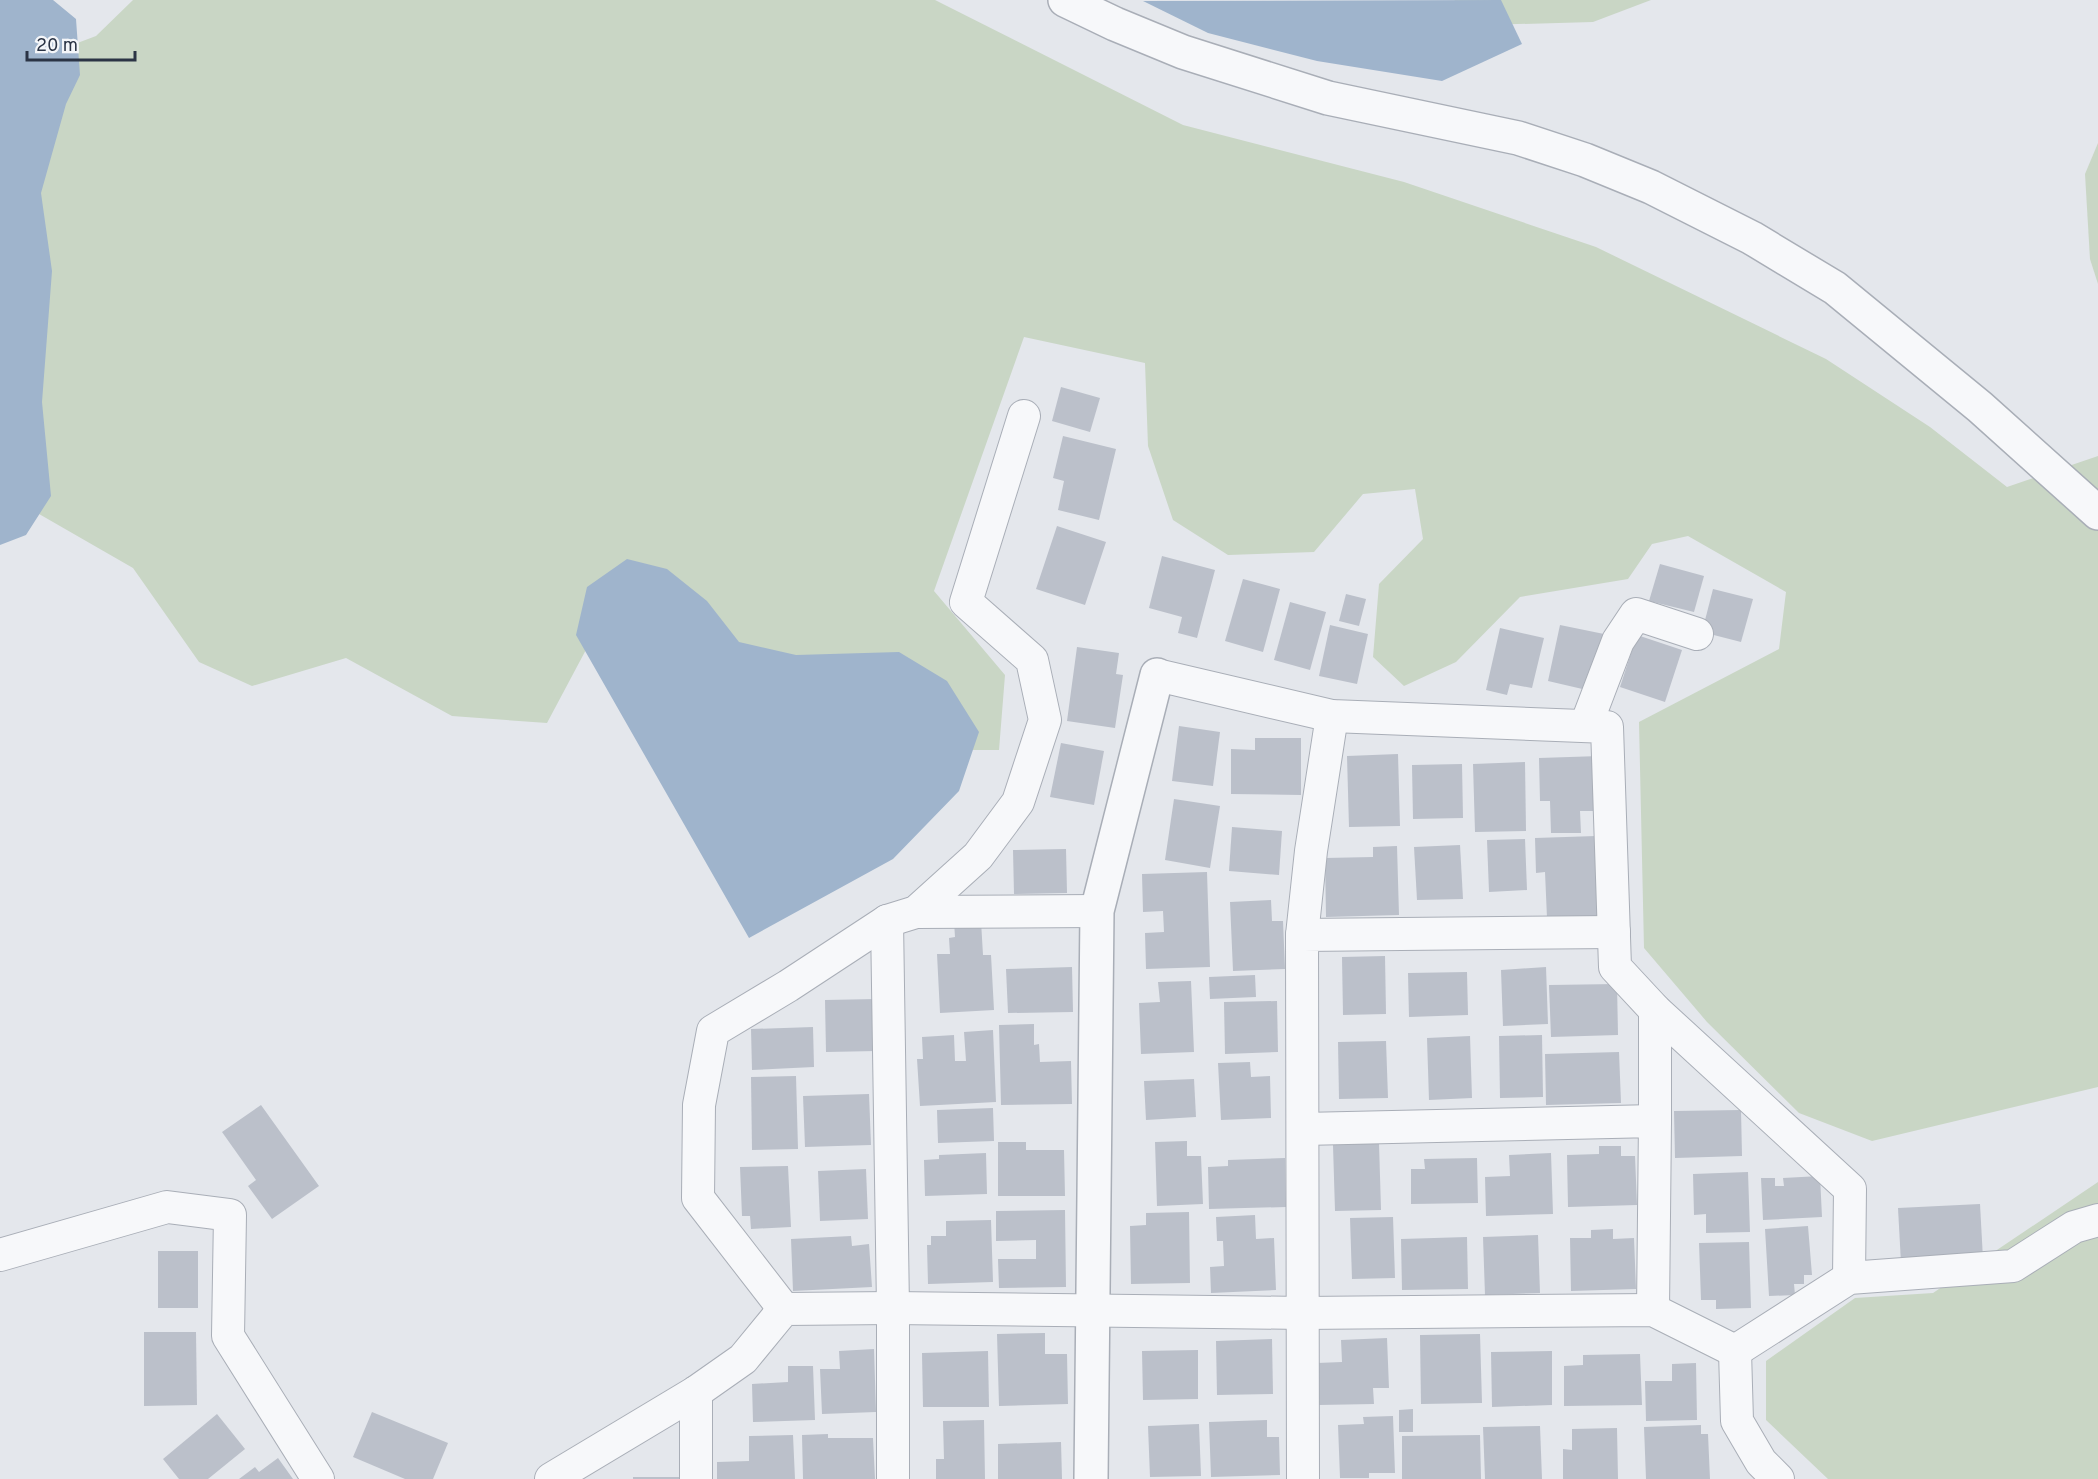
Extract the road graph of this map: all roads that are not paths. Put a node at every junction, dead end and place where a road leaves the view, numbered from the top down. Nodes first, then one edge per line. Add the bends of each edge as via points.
1 (1065, 0) edge
2 (1024, 416) dead end
3 (2098, 513) edge
4 (1697, 634) dead end
5 (1157, 675) joint
6 (1332, 716) junction
7 (1586, 725) junction
8 (1097, 911) junction
9 (916, 912) junction
10 (887, 921) junction
11 (1614, 932) junction
12 (1302, 935) junction
13 (1655, 1010) junction
14 (1655, 1120) junction
15 (1303, 1129) junction
16 (2098, 1220) edge
17 (0, 1256) edge
18 (1849, 1278) junction
19 (893, 1308) junction
20 (784, 1309) junction
21 (1653, 1310) junction
22 (1093, 1311) junction
23 (1302, 1313) junction
24 (1735, 1351) junction
25 (696, 1392) junction
26 (318, 1479) edge
27 (551, 1479) edge
28 (696, 1479) edge
29 (892, 1479) edge
30 (1091, 1479) edge
31 (1303, 1479) edge
32 (1778, 1479) edge

1 - 3 street via 1183,52 1328,98 1518,138 1585,160 1752,238 1835,288 1980,407
2 - 9 street via 966,602 1032,660 1045,720 1018,802 978,856
4 - 7 street via 1636,614 1617,641
5 - 6 street
5 - 8 street
6 - 7 street
6 - 12 street
7 - 11 street via 1607,727
8 - 9 street
8 - 22 street
9 - 10 street
10 - 19 street
10 - 20 street via 713,1031 699,1105 698,1198
11 - 12 street
11 - 13 street via 1616,968
12 - 15 street
13 - 14 street
13 - 18 street via 1850,1188
14 - 15 street
14 - 21 street
15 - 23 street
16 - 18 street via 2074,1227 2013,1266
17 - 26 street via 167,1207 230,1215 228,1336
18 - 24 street
19 - 20 street
19 - 22 street
19 - 29 street
20 - 25 street via 743,1359
21 - 23 street
21 - 24 street
22 - 23 street
22 - 30 street
23 - 31 street
24 - 32 street via 1737,1421 1761,1462
25 - 27 street
25 - 28 street

